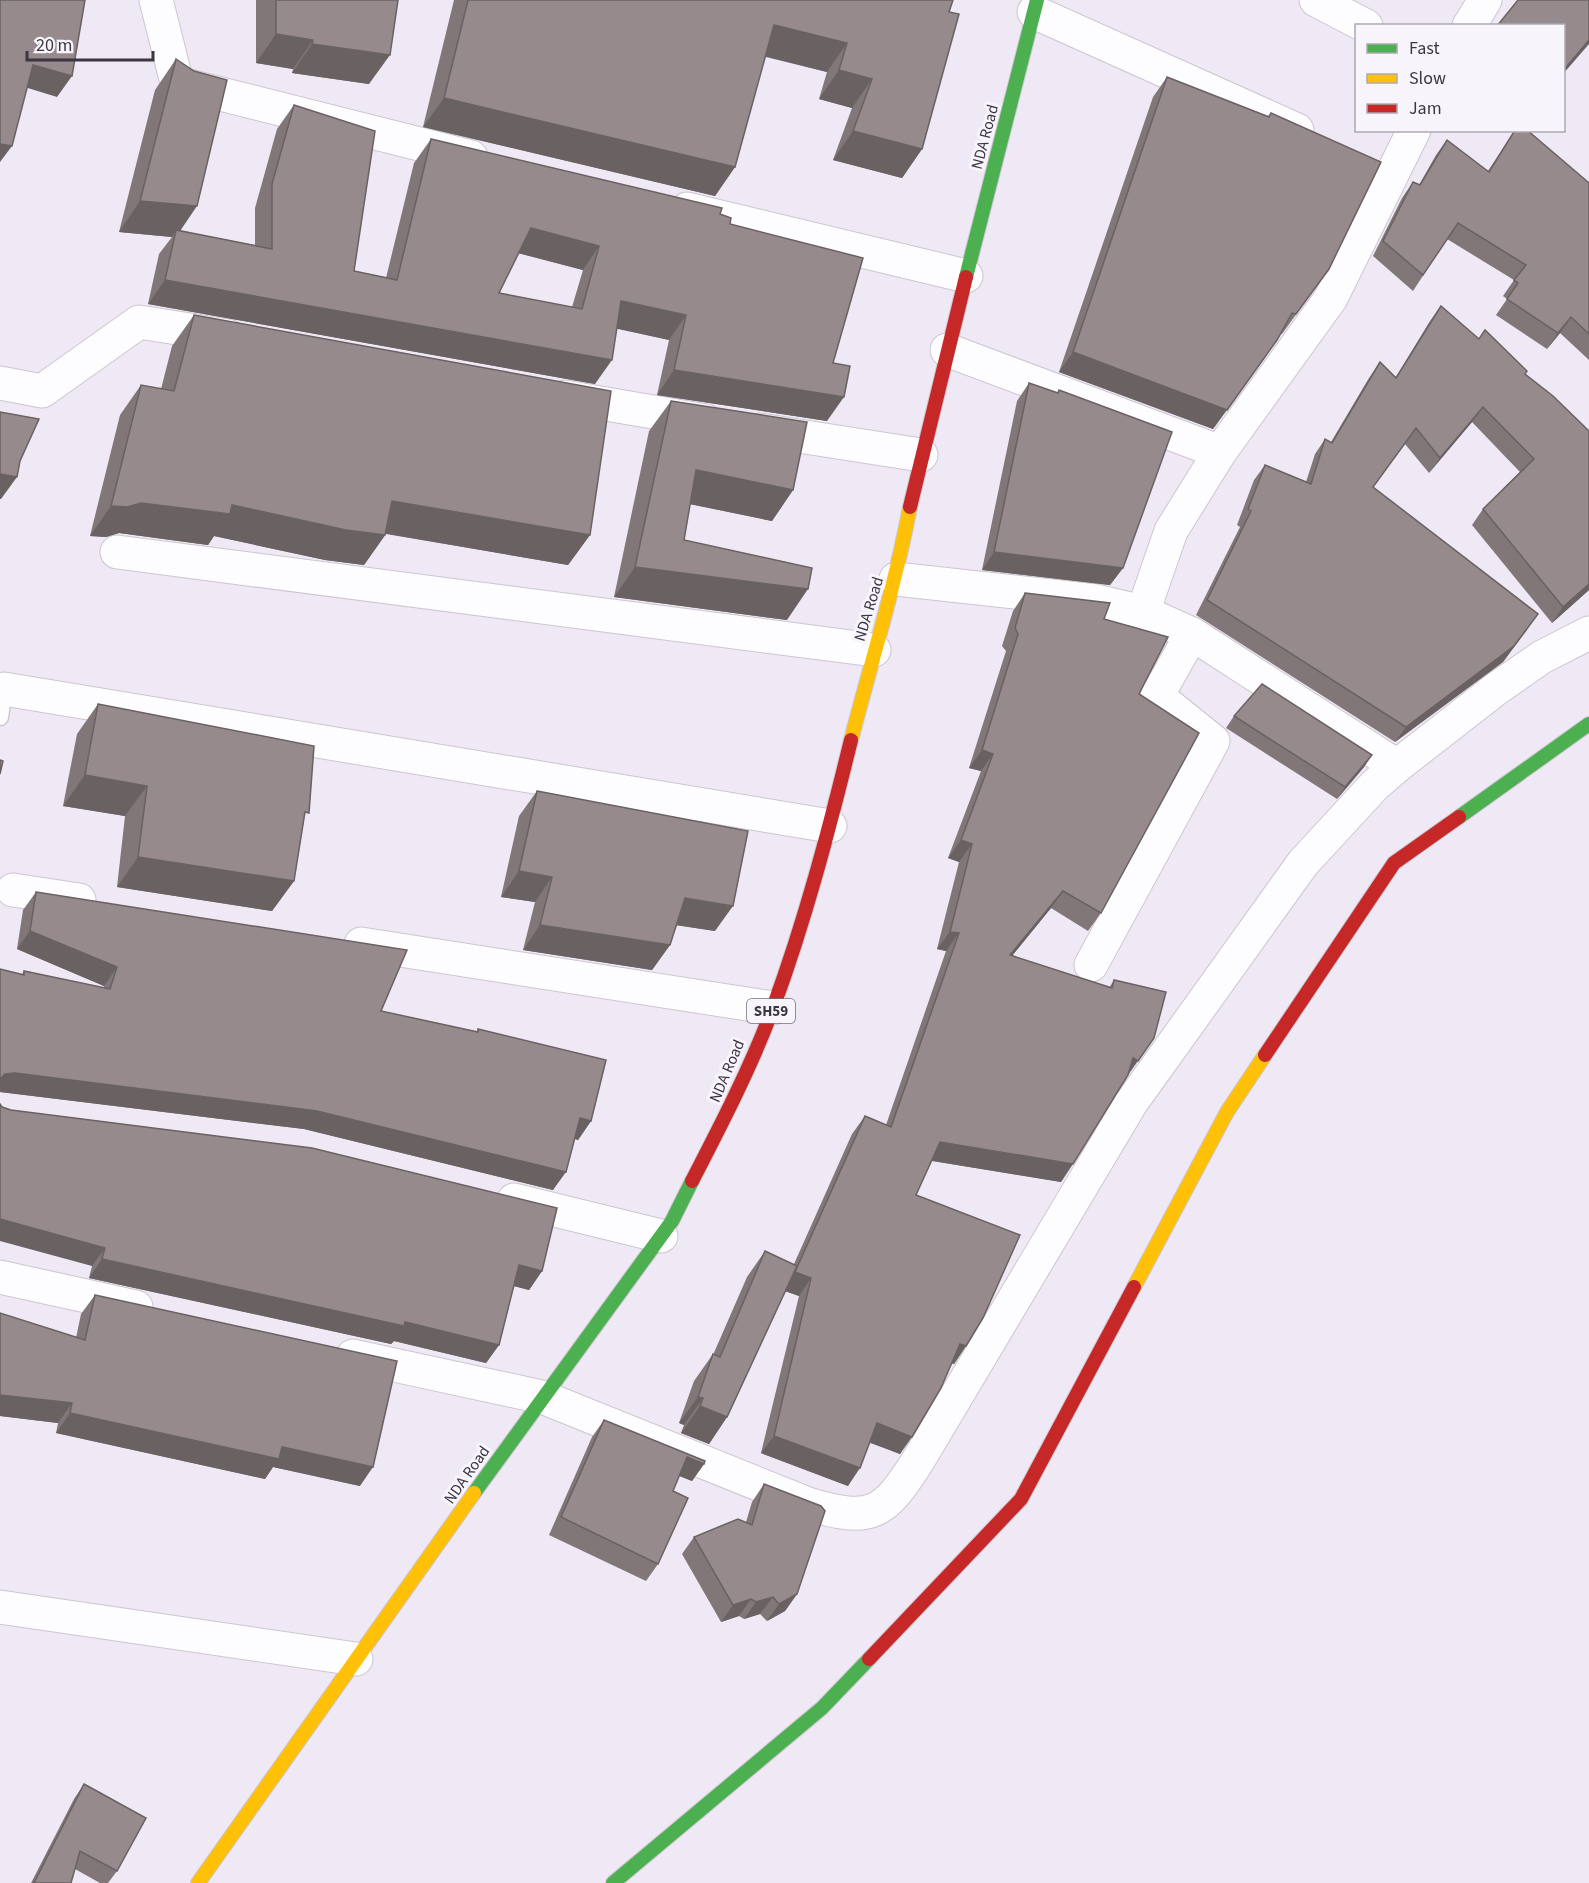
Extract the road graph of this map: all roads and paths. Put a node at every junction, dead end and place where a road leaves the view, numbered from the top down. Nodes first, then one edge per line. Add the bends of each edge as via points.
1 (156, 0) edge
2 (1316, 0) edge
3 (1485, 0) edge
4 (1036, 6) edge
5 (1362, 24) edge
6 (1470, 24) edge
7 (1413, 132) edge
8 (1329, 144) edge
9 (1361, 159) edge
10 (503, 165) edge
11 (1394, 173) junction
12 (654, 201) edge
13 (966, 276) junction
14 (257, 341) edge
15 (947, 350) junction
16 (0, 383) edge
17 (534, 392) edge
18 (1220, 452) junction
19 (921, 455) junction
20 (117, 552) edge
21 (896, 579) junction
22 (1143, 612) junction
23 (1589, 633) edge
24 (1192, 634) junction
25 (874, 650) junction
26 (1, 698) edge
27 (1589, 724) edge
28 (1397, 766) junction
29 (830, 826) junction
30 (12, 890) dead end
31 (113, 906) edge
32 (330, 940) edge
33 (1091, 965) dead end
34 (772, 1008) junction
35 (487, 1193) edge
36 (661, 1236) junction
37 (0, 1277) edge
38 (161, 1313) edge
39 (323, 1349) edge
40 (542, 1397) junction
41 (0, 1607) edge
42 (356, 1659) junction
43 (198, 1883) edge
44 (613, 1883) edge

1 - 10 street via 177,83
2 - 5 street
3 - 6 street
4 - 8 street
4 - 13 main road, NDA Road / SH59
7 - 11 street
9 - 11 street
11 - 18 street via 1331,298
12 - 13 street
13 - 15 main road, NDA Road / SH59
14 - 16 street via 139,322 42,392
15 - 18 street
15 - 19 main road, NDA Road / SH59
17 - 19 street
18 - 22 street via 1171,531
19 - 21 main road, NDA Road / SH59
20 - 25 street
21 - 22 street via 1096,601
21 - 25 main road, NDA Road / SH59
22 - 24 street
23 - 28 street via 1542,657
24 - 28 street
24 - 33 street via 1157,696 1213,741
25 - 29 main road, NDA Road / SH59
26 - 29 street
27 - 44 main road via 1394,863 1227,1112 1021,1499 822,1708
28 - 40 street via 1303,863 1131,1104 919,1460 901,1488 881,1508 858,1515 808,1504
29 - 34 main road, NDA Road / SH59
30 - 31 street
32 - 34 street
34 - 36 main road, NDA Road / SH59 via 722,1125
35 - 36 street
36 - 40 main road, NDA Road / SH59
37 - 38 street
39 - 40 street
40 - 42 main road, NDA Road / SH59
41 - 42 street
42 - 43 main road, NDA Road / SH59

